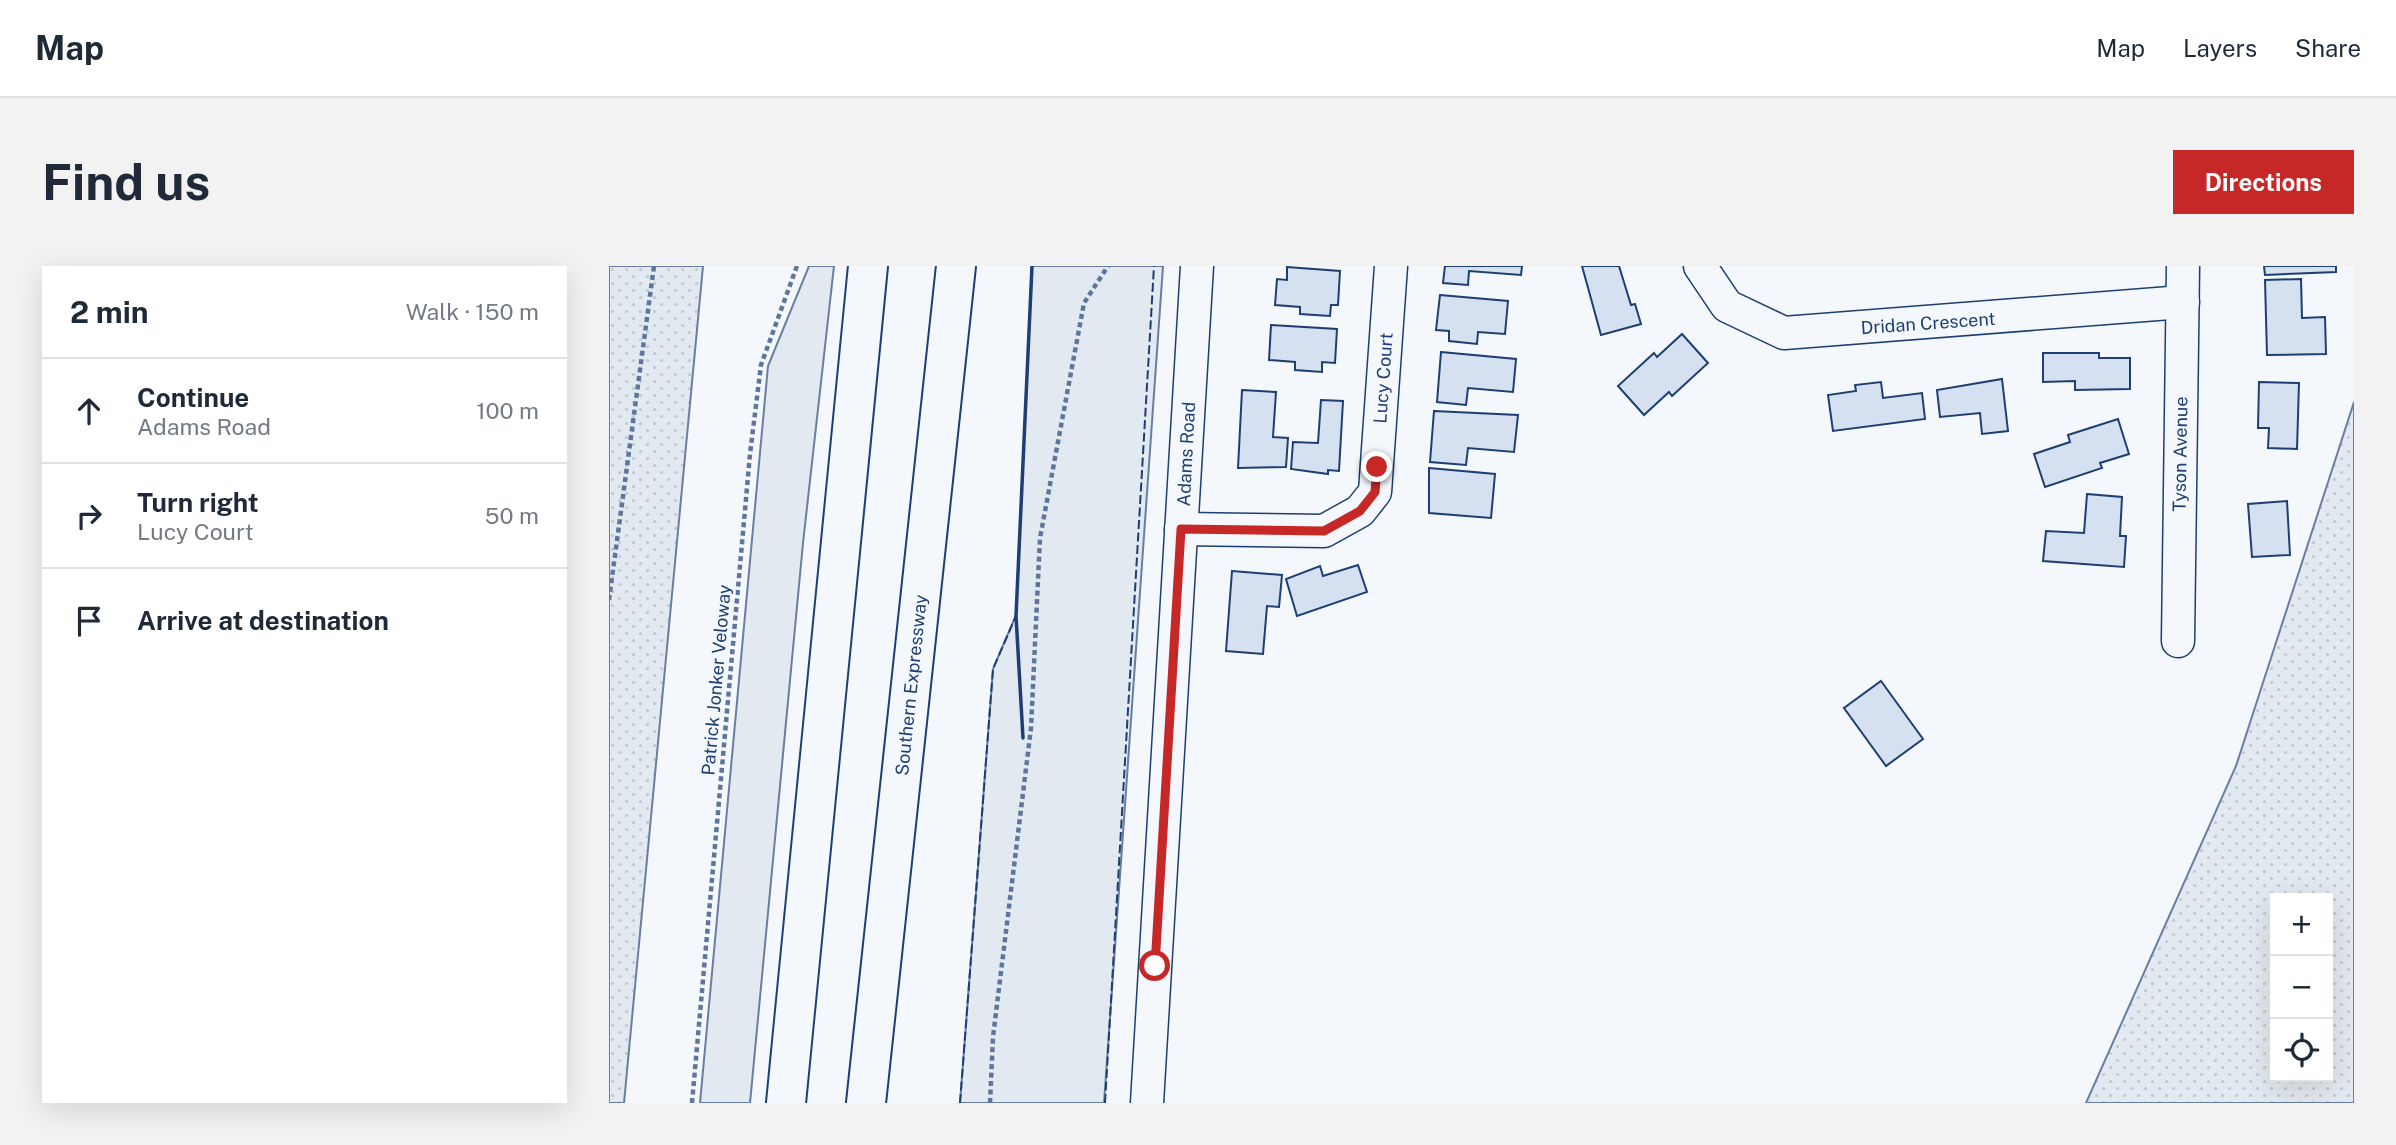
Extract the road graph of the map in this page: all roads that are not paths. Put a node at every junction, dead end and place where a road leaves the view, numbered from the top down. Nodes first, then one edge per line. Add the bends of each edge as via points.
1 (868, 266) edge
2 (955, 266) edge
3 (1197, 266) edge
4 (1391, 266) edge
5 (1700, 266) edge
6 (2183, 266) edge
7 (2183, 302) junction
8 (1181, 529) junction
9 (2178, 642) dead end
10 (786, 1103) edge
11 (866, 1103) edge
12 (1147, 1103) edge

1 - 10 highway
2 - 11 highway, Southern Expressway
3 - 8 street, Adams Road
4 - 8 street, Lucy Court via 1375,492 1360,511 1324,531
5 - 7 street, Dridan Crescent via 1727,306 1784,333
6 - 7 street, Tyson Avenue
7 - 9 street, Tyson Avenue
8 - 12 street, Adams Road

